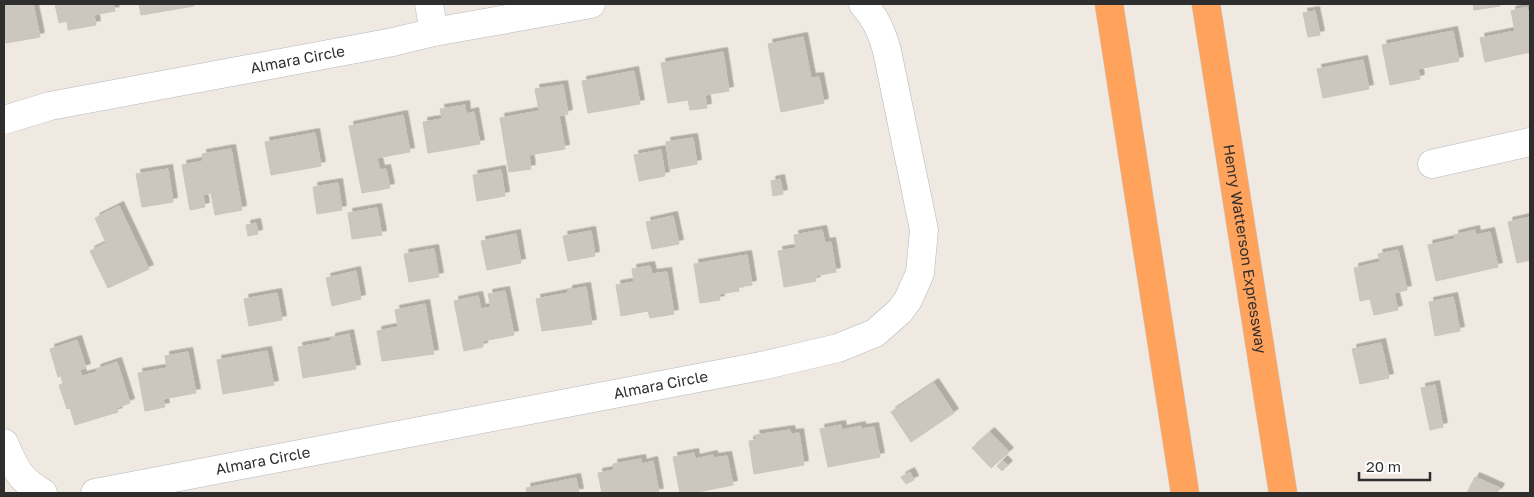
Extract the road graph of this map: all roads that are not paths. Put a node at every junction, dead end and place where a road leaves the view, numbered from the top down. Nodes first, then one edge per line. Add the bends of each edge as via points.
1 (429, 4) edge
2 (591, 4) edge
3 (863, 4) edge
4 (1109, 4) edge
5 (1206, 4) edge
6 (434, 32) junction
7 (4, 120) edge
8 (1530, 142) edge
9 (1432, 164) dead end
10 (4, 443) edge
11 (43, 493) edge
12 (95, 493) edge
13 (1185, 493) edge
14 (1283, 493) edge

1 - 6 street
2 - 6 street, Almara Circle
3 - 12 street, Almara Circle via 882,32 924,230 920,273 908,300 875,333 838,348 761,366
4 - 13 highway
5 - 14 highway, Henry Watterson Expressway
6 - 7 street, Almara Circle via 50,106
8 - 9 street
10 - 11 street via 17,472 29,485

